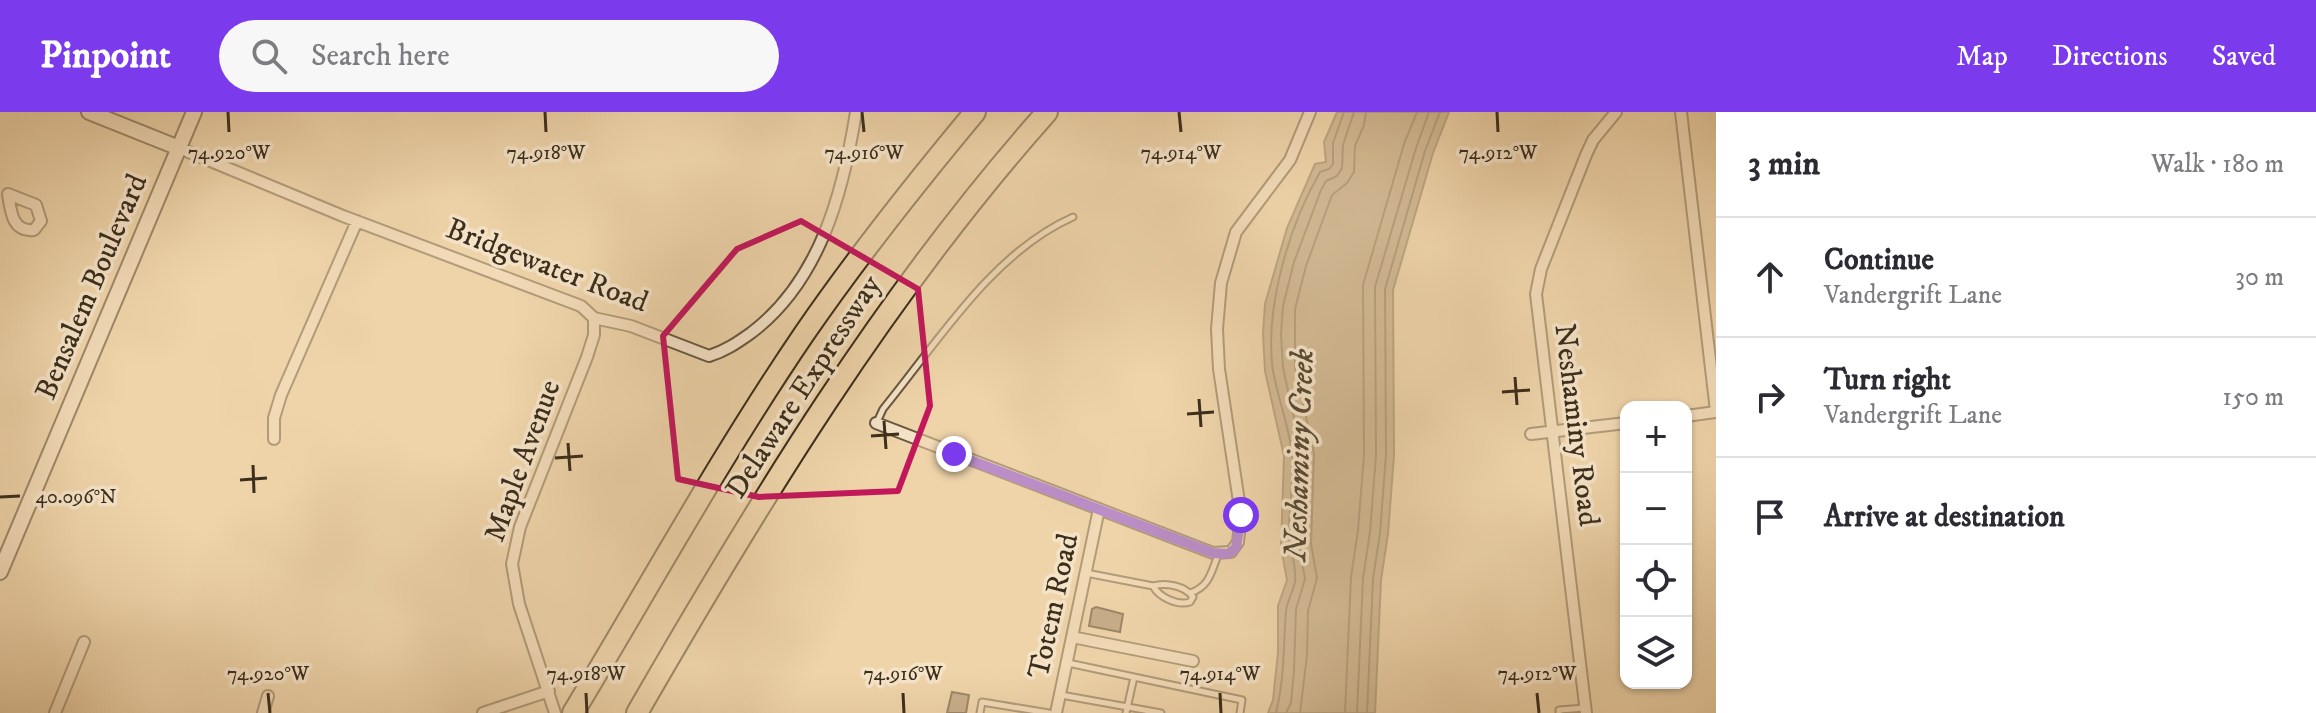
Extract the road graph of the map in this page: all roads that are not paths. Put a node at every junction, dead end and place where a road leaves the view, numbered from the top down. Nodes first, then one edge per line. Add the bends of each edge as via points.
1 (89, 112) edge
2 (194, 112) edge
3 (856, 112) edge
4 (975, 112) edge
5 (1047, 112) edge
6 (1310, 112) edge
7 (1616, 112) edge
8 (1681, 112) edge
9 (179, 148) junction
10 (1073, 217) dead end
11 (357, 221) junction
12 (594, 318) junction
13 (1716, 412) edge
14 (1692, 415) edge
15 (876, 423) joint
16 (1620, 424) edge
17 (1554, 432) junction
18 (1531, 434) dead end
19 (274, 439) dead end
20 (1099, 509) junction
21 (1218, 554) junction
22 (0, 572) edge
23 (1086, 572) junction
24 (1153, 586) junction
25 (1190, 593) junction
26 (1072, 637) junction
27 (84, 642) dead end
28 (1193, 661) dead end
29 (1067, 662) junction
30 (1134, 677) junction
31 (549, 691) junction
32 (1060, 695) junction
33 (268, 696) dead end
34 (578, 704) edge
35 (1127, 710) edge
36 (1586, 710) edge
37 (55, 713) edge
38 (263, 713) edge
39 (483, 713) edge
40 (555, 713) edge
41 (637, 713) edge
42 (980, 713) edge
43 (1049, 713) edge
44 (1056, 713) edge
45 (1161, 713) edge
46 (1240, 713) edge
47 (1559, 713) edge

1 - 9 main road, Bridgewater Road
2 - 9 main road, Bensalem Boulevard
3 - 12 street, Bridgewater Road via 824,239 771,318 735,345 709,356 631,326
4 - 34 highway, Delaware Expressway via 797,345
5 - 41 highway, Delaware Expressway via 882,319 785,467
6 - 21 street via 1290,160 1236,232 1221,283 1219,369 1241,515 1236,548
7 - 17 street, Neshaminy Road via 1586,155 1537,284
8 - 13 street
9 - 11 street, Bridgewater Road
9 - 22 main road, Bensalem Boulevard
10 - 15 lane via 1041,234 989,279
11 - 12 street, Bridgewater Road via 581,306
11 - 19 street via 288,377 274,418
12 - 31 street, Maple Avenue via 587,357 520,527 512,564 519,604
13 - 14 street
15 - 20 street
16 - 17 street
17 - 18 street
17 - 36 street, Neshaminy Road
20 - 21 street
20 - 23 street, Totem Road
21 - 25 lane via 1209,580
23 - 24 lane
23 - 26 street, Totem Road
24 - 25 lane
24 - 25 lane via 1160,595 1183,604 1190,602
26 - 28 street
26 - 29 street, Totem Road
27 - 37 street
29 - 30 lane
29 - 32 street, Totem Road
30 - 35 lane
30 - 46 lane via 1242,700
31 - 39 street
31 - 40 street, Maple Avenue
32 - 35 lane
32 - 44 street, Totem Road
33 - 38 street
35 - 45 lane
36 - 47 lane
42 - 43 lane via 982,702

